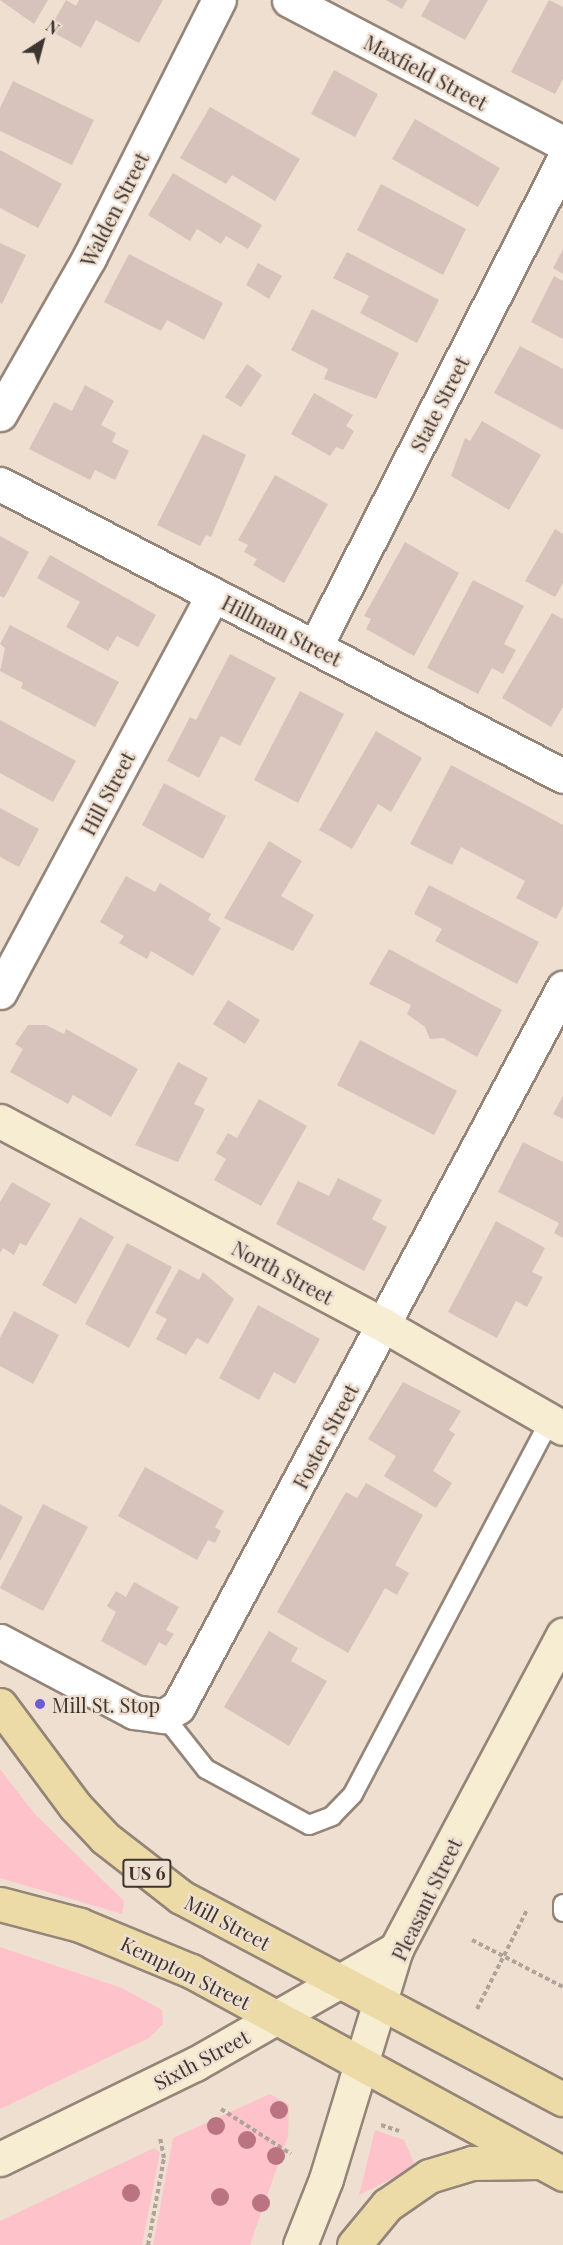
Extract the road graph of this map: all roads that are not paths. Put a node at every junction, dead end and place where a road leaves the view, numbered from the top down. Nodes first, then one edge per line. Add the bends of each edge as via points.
1 (219, 0) edge
2 (289, 0) edge
3 (563, 143) edge
4 (563, 161) edge
5 (0, 414) edge
6 (0, 484) edge
7 (213, 594) junction
8 (315, 647) junction
9 (563, 776) edge
10 (563, 987) edge
11 (0, 992) edge
12 (0, 1121) edge
13 (385, 1326) junction
14 (557, 1424) edge
15 (563, 1635) edge
16 (0, 1641) edge
17 (0, 1705) edge
18 (164, 1716) junction
19 (0, 1904) edge
20 (563, 1905) edge
21 (563, 1912) edge
22 (396, 1949) junction
23 (343, 1982) junction
24 (383, 2002) junction
25 (280, 2017) junction
26 (363, 2062) junction
27 (563, 2099) edge
28 (0, 2159) edge
29 (553, 2168) edge
30 (300, 2245) edge
31 (354, 2245) edge

1 - 5 street, Walden Street via 89,258
2 - 3 street, Maxfield Street
4 - 8 street, State Street
6 - 7 street, Hillman Street
7 - 8 street, Hillman Street
7 - 11 street, Hill Street
8 - 9 street, Hillman Street
10 - 13 street, Foster Street
12 - 13 main road, North Street
13 - 14 main road, North Street
13 - 18 street, Foster Street via 184,1697
14 - 18 lane via 353,1794 332,1816 309,1825 207,1769
15 - 22 main road, Pleasant Street
16 - 18 street via 134,1712
17 - 23 main road, Mill Street / US 6 via 75,1806 142,1869 209,1913
19 - 25 main road, Kempton Street via 132,1944
20 - 21 lane
22 - 23 main road, Sixth Street
22 - 24 main road, Pleasant Street
23 - 24 main road, Mill Street / US 6
23 - 25 main road, Sixth Street
24 - 26 main road, Pleasant Street
24 - 27 main road, US 6
25 - 26 main road, Kempton Street
25 - 28 main road, Sixth Street
26 - 29 main road, Kempton Street
26 - 30 main road, Pleasant Street
29 - 31 main road via 472,2163 429,2176 387,2205

